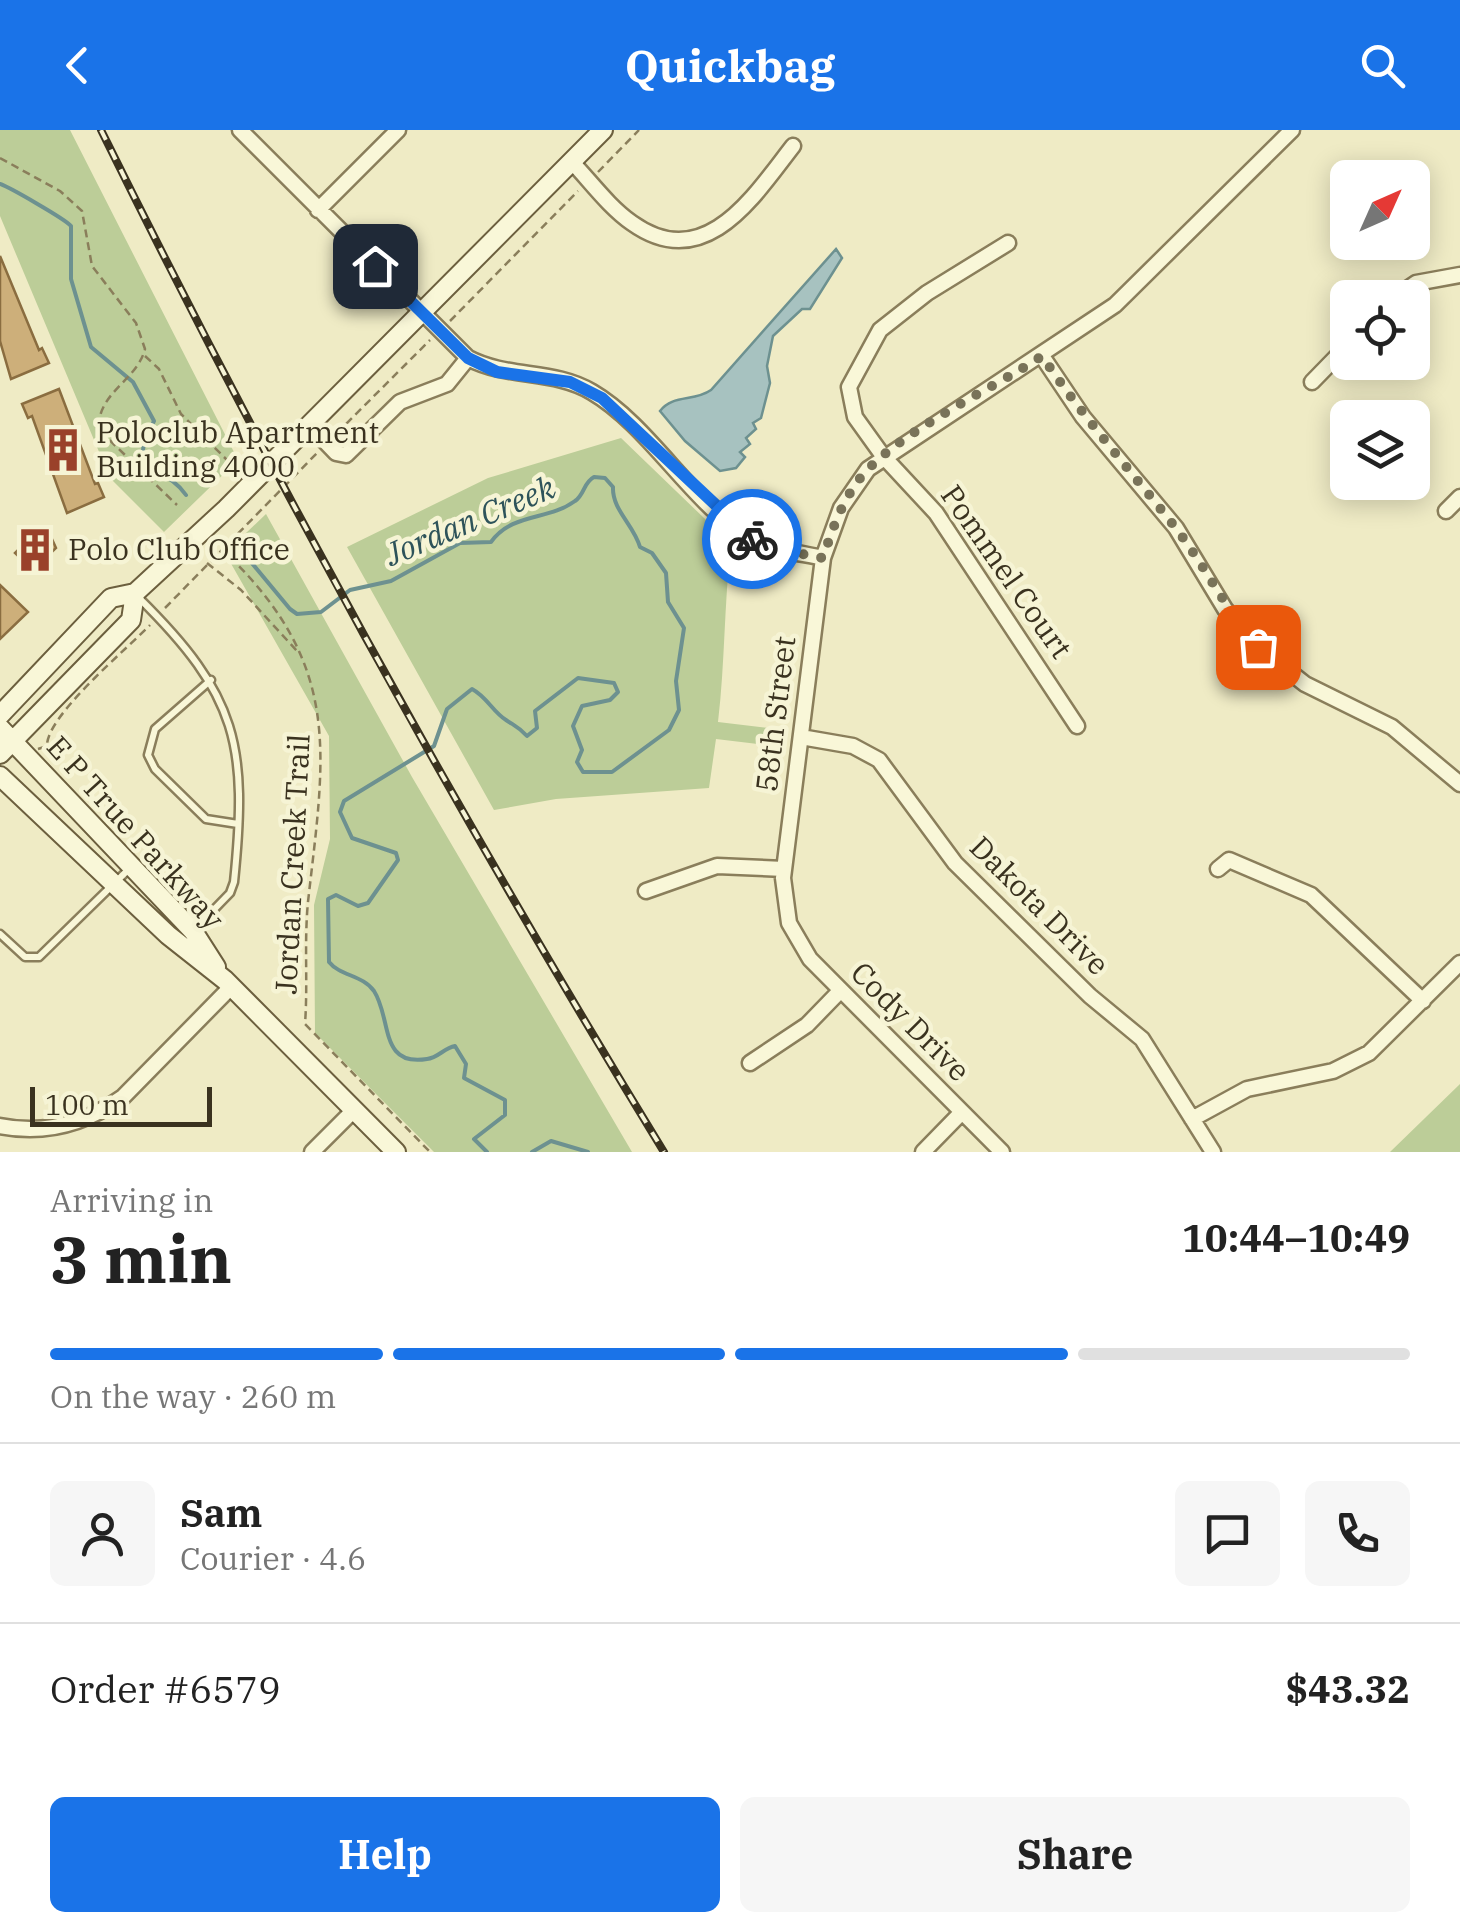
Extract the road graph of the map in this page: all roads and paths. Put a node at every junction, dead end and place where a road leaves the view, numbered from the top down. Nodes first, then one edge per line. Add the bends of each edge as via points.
1 (240, 130) edge
2 (398, 130) edge
3 (604, 130) edge
4 (639, 130) edge
5 (1292, 130) edge
6 (792, 146) dead end
7 (0, 158) edge
8 (572, 162) junction
9 (596, 173) dead end
10 (583, 186) dead end
11 (318, 210) junction
12 (1008, 244) dead end
13 (1460, 275) edge
14 (1430, 280) edge
15 (422, 313) junction
16 (450, 320) dead end
17 (428, 341) dead end
18 (144, 356) junction
19 (1042, 356) junction
20 (468, 358) junction
21 (1330, 364) edge
22 (1312, 382) dead end
23 (309, 425) junction
24 (327, 443) junction
25 (882, 456) junction
26 (250, 484) junction
27 (1460, 497) edge
28 (177, 504) dead end
29 (1446, 511) dead end
30 (230, 558) dead end
31 (823, 558) junction
32 (206, 563) junction
33 (135, 593) junction
34 (158, 616) junction
35 (298, 651) junction
36 (211, 680) junction
37 (0, 715) edge
38 (1077, 726) dead end
39 (0, 728) edge
40 (800, 737) junction
41 (7, 748) edge
42 (29, 758) junction
43 (1457, 775) edge
44 (0, 776) edge
45 (238, 824) junction
46 (131, 867) junction
47 (784, 868) junction
48 (1218, 869) dead end
49 (114, 884) junction
50 (646, 891) dead end
51 (788, 923) joint
52 (0, 934) edge
53 (186, 938) junction
54 (1460, 963) edge
55 (228, 983) junction
56 (840, 991) junction
57 (1423, 1001) junction
58 (750, 1062) dead end
59 (354, 1110) junction
60 (962, 1112) junction
61 (1192, 1119) junction
62 (0, 1126) edge
63 (312, 1152) edge
64 (396, 1152) edge
65 (430, 1152) edge
66 (923, 1152) edge
67 (1002, 1152) edge
68 (1213, 1152) edge

1 - 11 street
2 - 11 street
3 - 8 main road
4 - 9 path
5 - 19 street, 58th Street via 1126,295
6 - 8 street via 736,218 693,238 662,236 632,223
7 - 18 path via 82,211 92,266 142,334
8 - 15 main road
10 - 16 path
11 - 15 street
12 - 25 street, Pommel Court via 906,308 880,330 863,358 849,388 855,417
13 - 14 street
15 - 20 street
15 - 23 main road
17 - 24 path
18 - 26 path via 159,369 181,414
18 - 28 path via 99,412 102,436
19 - 25 street, 58th Street
19 - 43 street via 1083,417 1176,528 1258,647 1306,684 1392,727
20 - 24 street via 447,384 400,402 346,455
20 - 31 street via 497,372 586,388 738,530 772,548
21 - 22 street
23 - 24 street
23 - 26 main road
24 - 32 path
25 - 31 street, 58th Street via 840,508
25 - 38 street, Pommel Court via 936,513
26 - 33 main road
27 - 29 street
30 - 35 path, Jordan Creek Trail via 275,605
31 - 40 street, 58th Street
32 - 34 path
32 - 35 path, Jordan Creek Trail
33 - 34 lane
33 - 37 main road via 111,598
33 - 41 main road via 130,620
34 - 36 lane
34 - 42 path via 74,702 47,746
35 - 65 path, Jordan Creek Trail via 315,694 323,764 306,937 306,1024
36 - 45 lane via 237,748
36 - 45 lane via 155,730 148,755 206,818
39 - 41 main road, E P True Parkway
40 - 47 street, 58th Street
40 - 61 street, Dakota Drive via 853,746 879,760 955,863 1142,1039
41 - 42 main road, E P True Parkway
42 - 46 main road, E P True Parkway
44 - 49 main road, E P True Parkway
45 - 53 lane via 233,888
46 - 49 lane
46 - 53 main road, E P True Parkway
47 - 50 street via 717,866
47 - 51 street, 58th Street
48 - 57 street via 1229,860 1311,895
49 - 52 lane via 39,957 25,957
49 - 53 main road, E P True Parkway
51 - 56 street, Cody Drive
53 - 55 main road, E P True Parkway
54 - 57 street
55 - 59 main road, E P True Parkway
55 - 62 street via 105,1110 43,1130
56 - 58 street via 807,1025
56 - 60 street, Cody Drive
57 - 61 street via 1369,1054 1346,1066 1247,1089
59 - 63 street
59 - 64 main road, E P True Parkway
60 - 66 street
60 - 67 street, Cody Drive
61 - 68 street, Dakota Drive

